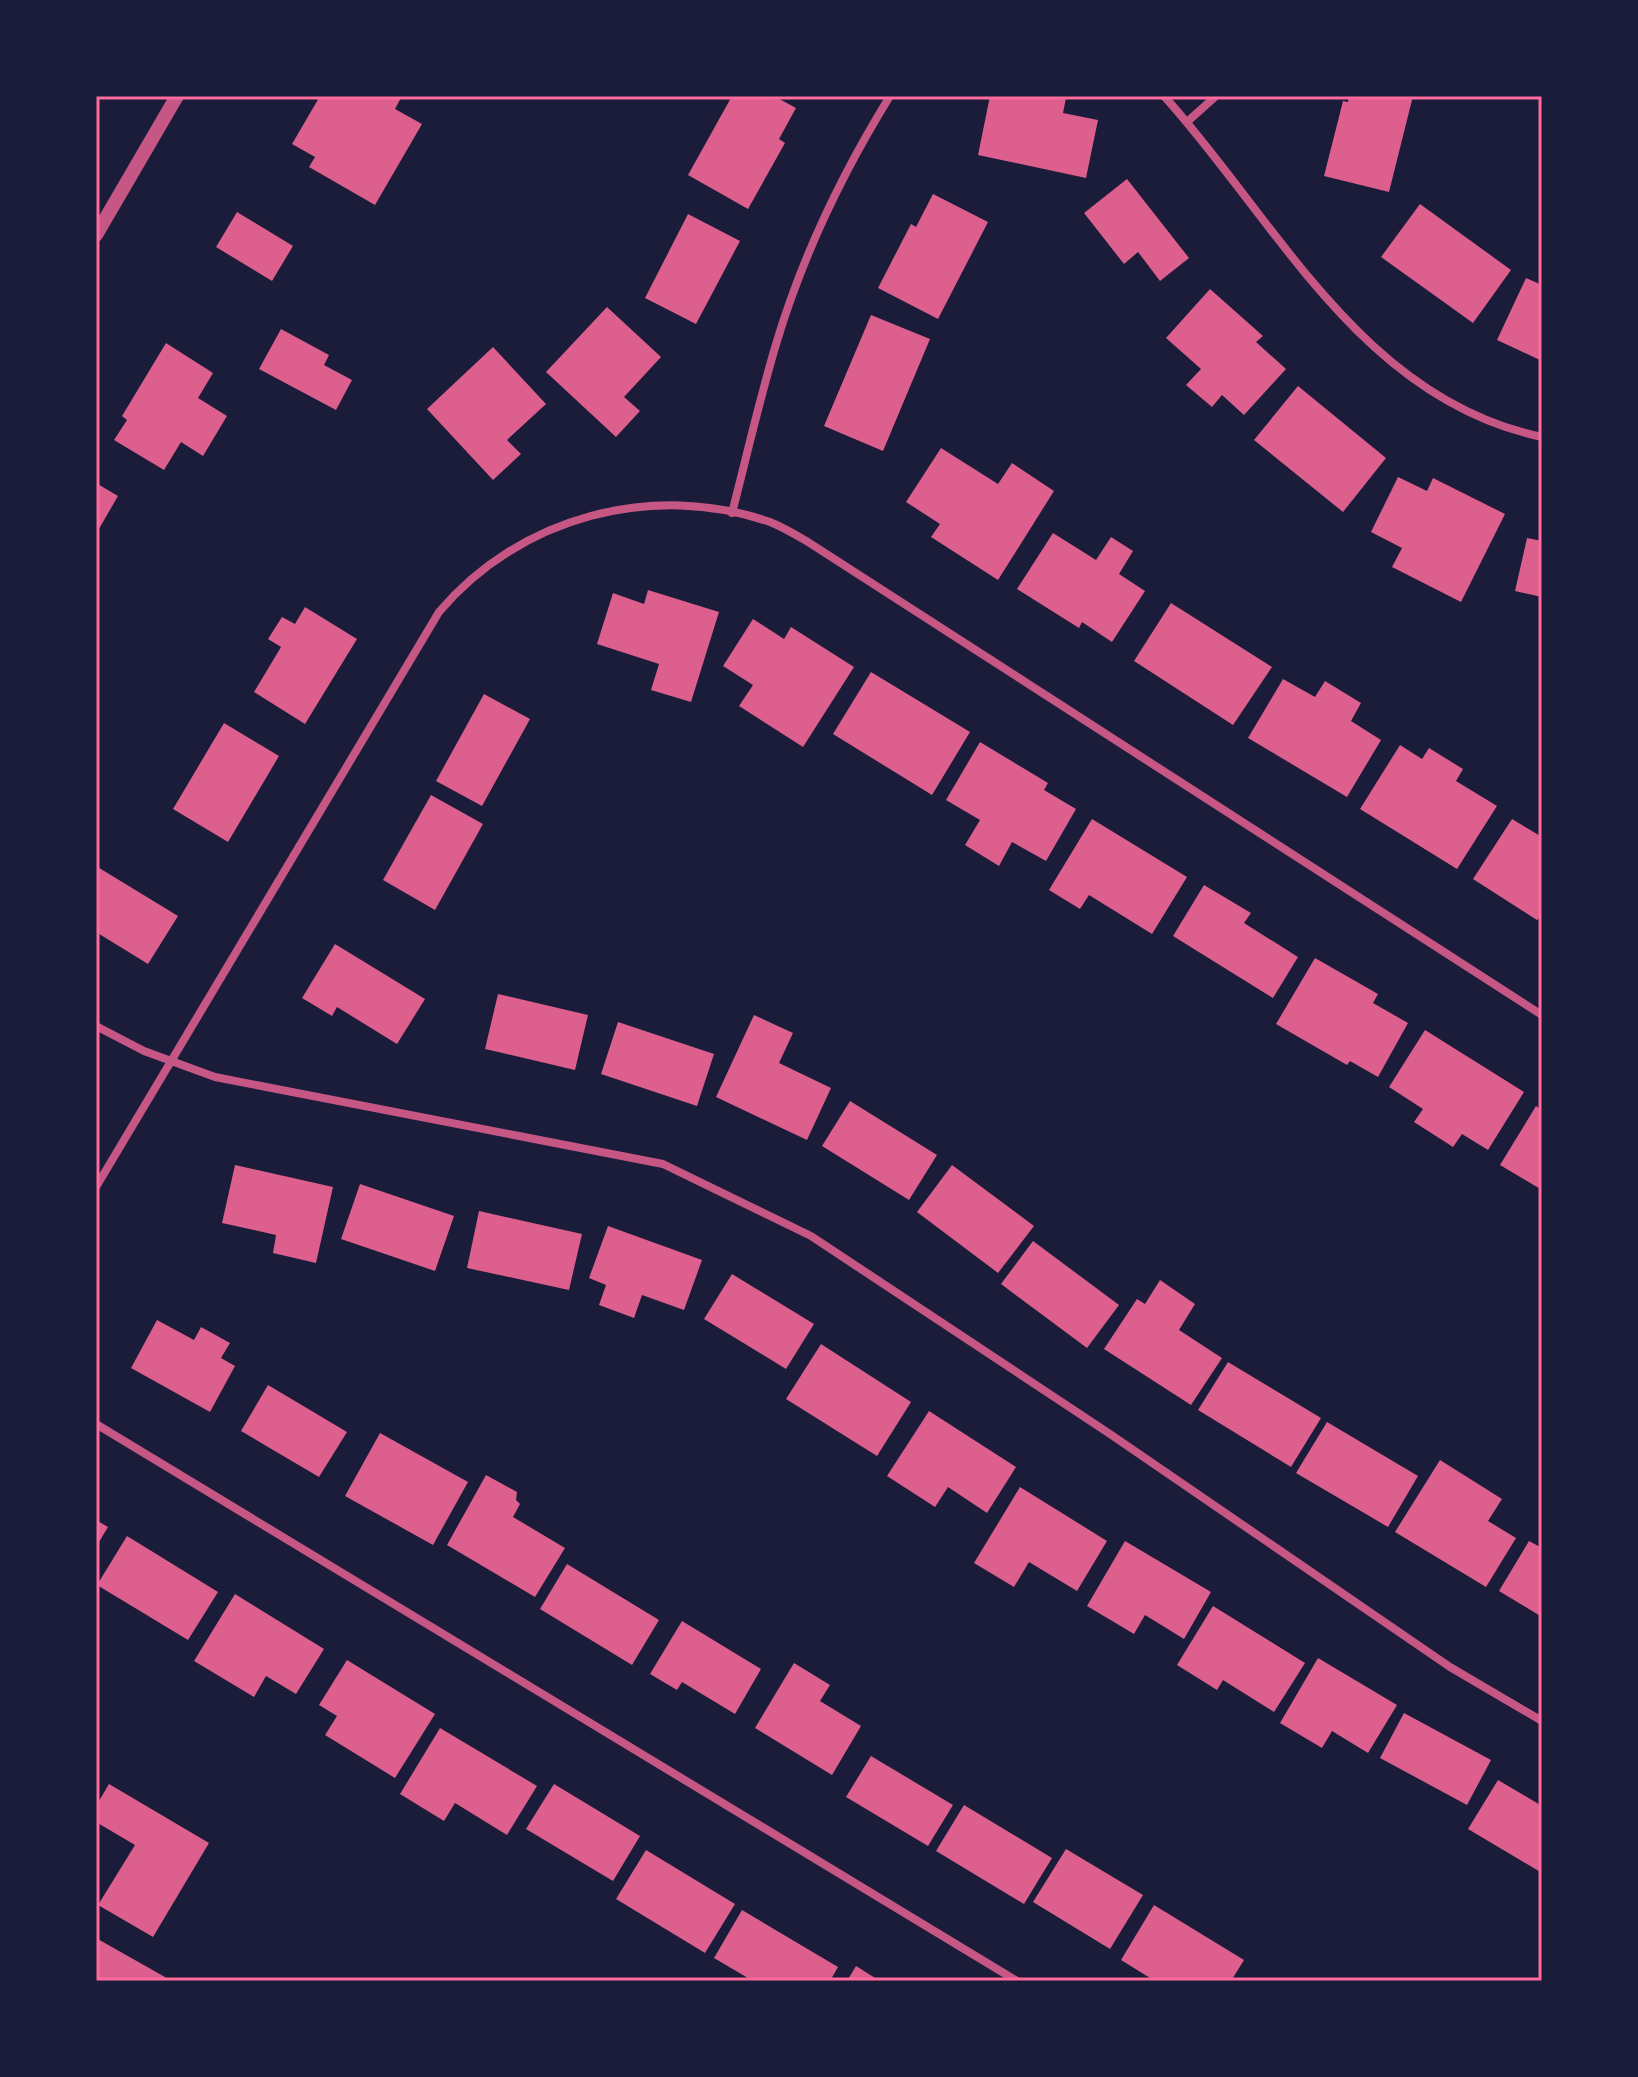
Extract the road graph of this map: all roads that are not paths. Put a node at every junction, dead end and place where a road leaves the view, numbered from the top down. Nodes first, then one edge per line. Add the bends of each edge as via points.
1 (177, 96) edge
2 (890, 96) edge
3 (1164, 96) edge
4 (1216, 96) edge
5 (1187, 122) junction
6 (96, 235) edge
7 (1542, 437) edge
8 (732, 513) junction
9 (1542, 1015) edge
10 (96, 1026) edge
11 (171, 1062) junction
12 (96, 1187) edge
13 (96, 1424) edge
14 (1542, 1721) edge
15 (1017, 1981) edge

1 - 6 street
2 - 8 street via 857,150 808,257 778,339
3 - 5 street
4 - 5 street
5 - 7 street via 1308,277 1400,371 1459,407
8 - 9 street via 771,522 808,542
8 - 11 street via 683,504 628,507 567,522 508,551 460,587 417,645
10 - 11 street
11 - 12 street
11 - 14 street via 231,1080 663,1164 811,1236 1450,1667
13 - 15 street

